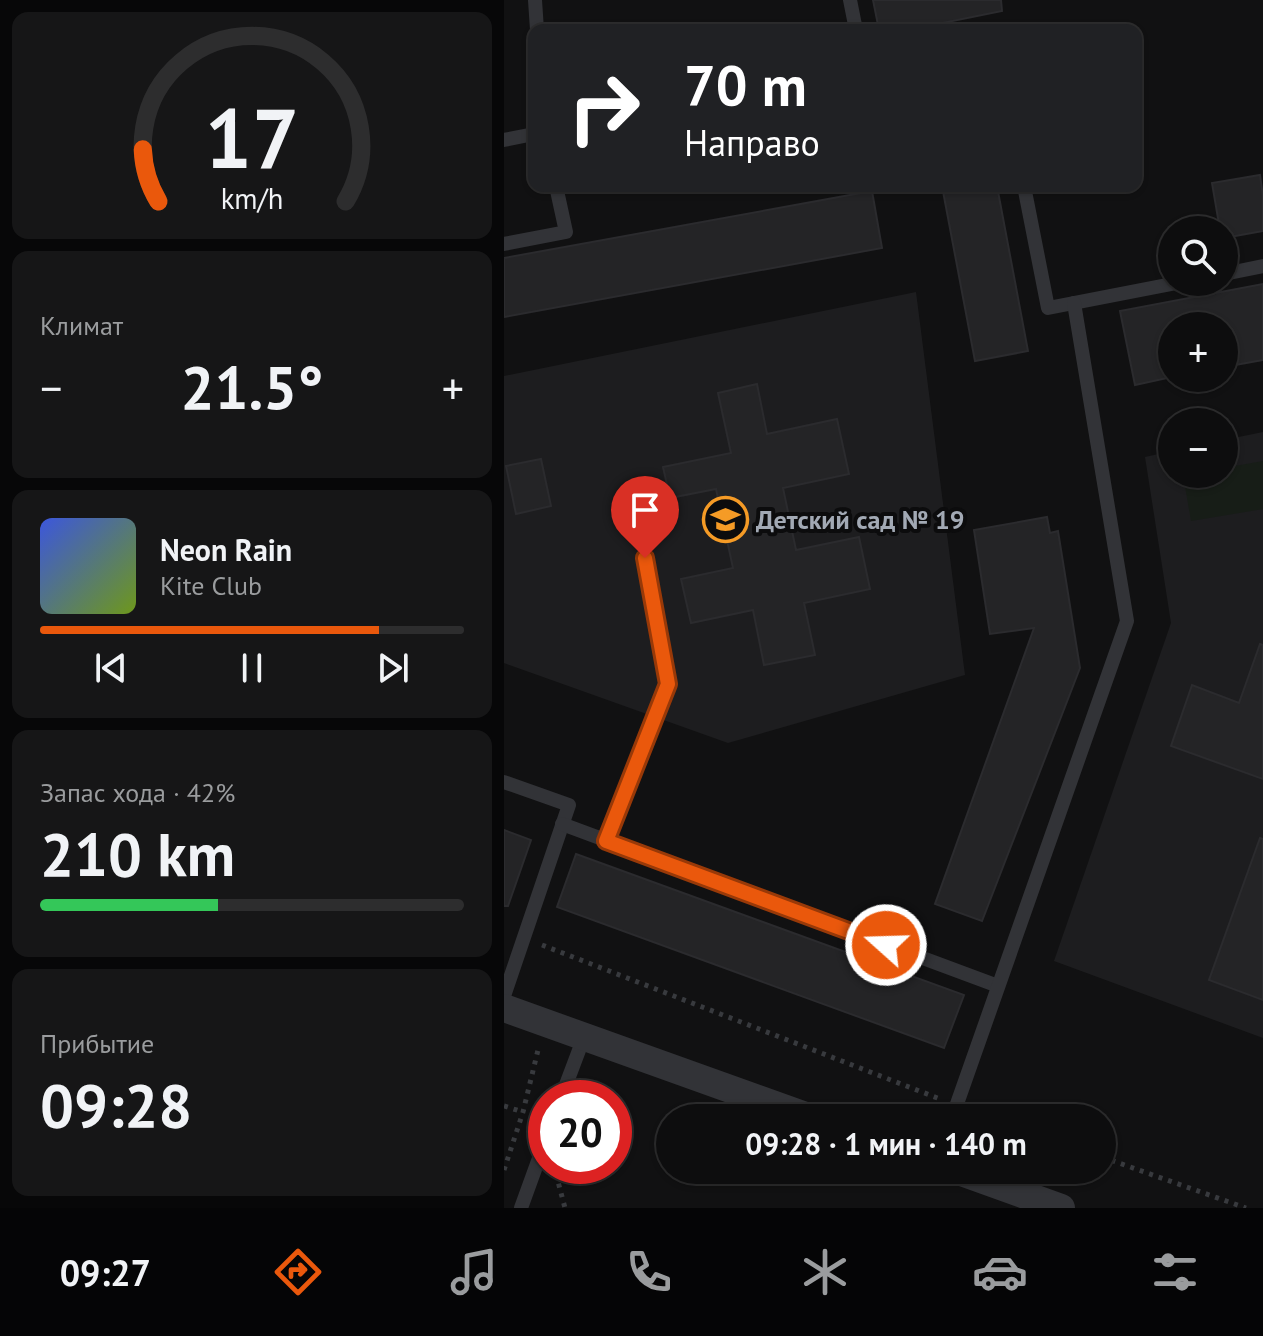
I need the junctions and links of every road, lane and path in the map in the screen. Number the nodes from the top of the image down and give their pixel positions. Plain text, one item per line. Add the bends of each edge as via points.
1 (535, 0) edge
2 (850, 0) edge
3 (537, 24) edge
4 (855, 24) edge
5 (528, 135) edge
6 (504, 140) edge
7 (557, 192) edge
8 (1025, 192) edge
9 (504, 244) edge
10 (1263, 266) edge
11 (1238, 271) edge
12 (1158, 287) edge
13 (1074, 303) junction
14 (645, 558) dead end
15 (504, 782) edge
16 (562, 824) junction
17 (606, 841) junction
18 (522, 937) junction
19 (998, 986) junction
20 (504, 996) edge
21 (504, 1008) edge
22 (584, 1037) junction
23 (538, 1049) dead end
24 (568, 1080) edge
25 (772, 1104) edge
26 (934, 1104) edge
27 (957, 1104) edge
28 (504, 1106) edge
29 (523, 1112) junction
30 (1116, 1162) edge
31 (504, 1170) edge
32 (530, 1184) edge
33 (560, 1184) edge
34 (987, 1184) edge
35 (1025, 1201) edge
36 (521, 1208) edge
37 (565, 1208) edge
38 (1061, 1208) edge
39 (1246, 1208) edge

1 - 3 lane
2 - 4 lane
5 - 6 lane
7 - 9 lane via 566,232
8 - 13 lane via 1048,308
10 - 11 lane
12 - 13 lane
13 - 19 lane via 1127,621
14 - 17 lane via 668,684
15 - 16 lane via 569,805
16 - 17 lane
16 - 18 lane
17 - 19 lane
18 - 20 lane
18 - 26 path
19 - 27 lane
21 - 22 street
22 - 24 lane
22 - 25 street
23 - 29 path
28 - 29 path
29 - 31 path
30 - 39 path
32 - 36 lane
33 - 37 path
34 - 35 street
35 - 38 street

